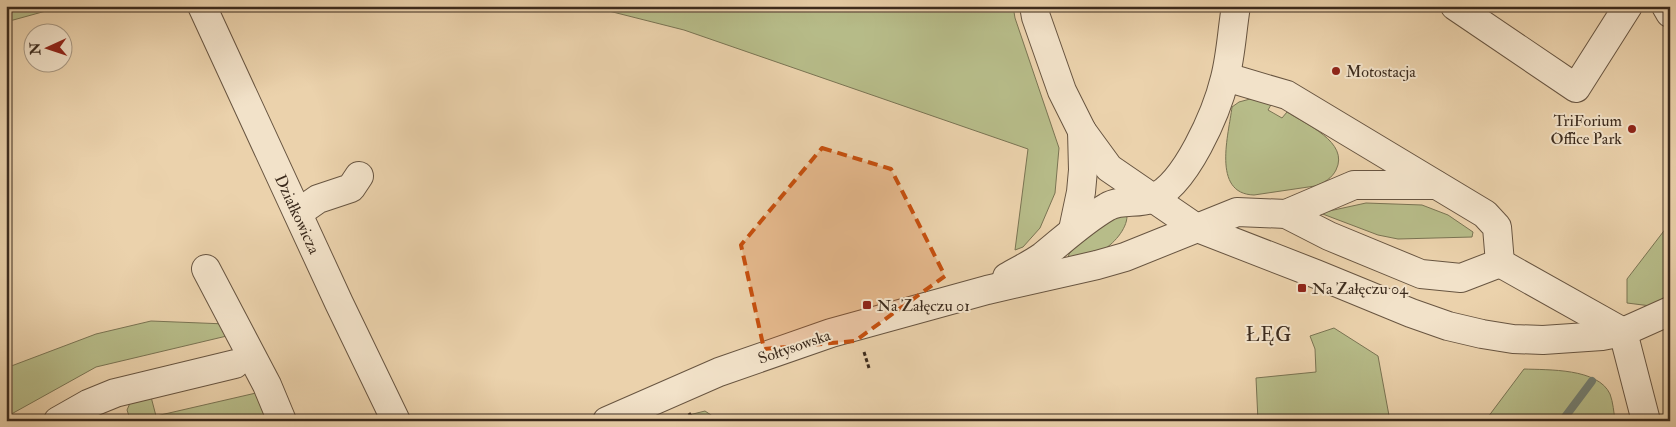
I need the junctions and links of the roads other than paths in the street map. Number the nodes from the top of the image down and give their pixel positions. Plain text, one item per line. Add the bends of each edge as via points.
1 (202, 6) edge
2 (1034, 6) edge
3 (1236, 6) edge
4 (1455, 6) edge
5 (1628, 6) edge
6 (1666, 6) edge
7 (1670, 13) edge
8 (1226, 78) junction
9 (1082, 131) junction
10 (359, 176) dead end
11 (1436, 185) junction
12 (1152, 199) junction
13 (298, 213) junction
14 (1286, 214) junction
15 (1195, 227) junction
16 (1072, 230) junction
17 (1500, 263) junction
18 (206, 269) dead end
19 (986, 290) junction
20 (1670, 311) edge
21 (1623, 332) junction
22 (235, 364) dead end
23 (58, 421) edge
24 (282, 421) edge
25 (396, 421) edge
26 (608, 421) edge
27 (1646, 421) edge

1 - 13 street, Działkowicza
2 - 9 street via 1062,91
3 - 8 street
4 - 5 street via 1576,88
6 - 7 street
8 - 11 street via 1287,95
8 - 12 street via 1210,122 1192,157 1170,186
9 - 12 street via 1109,168
9 - 16 street via 1083,170
10 - 13 street via 351,188 318,199
11 - 14 street via 1354,185
11 - 17 street via 1485,214 1497,227
12 - 15 street
12 - 16 street, Sołtysowska via 1115,204
13 - 25 street, Działkowicza
14 - 15 street, Sołtysowska via 1237,212
14 - 17 street via 1354,247 1422,274 1461,278
15 - 19 street, Sołtysowska via 1125,257
15 - 21 street via 1448,326 1513,339 1575,339
16 - 19 street, Sołtysowska via 1042,257
17 - 21 street
18 - 24 street via 267,384
19 - 26 street, Sołtysowska via 831,333 719,372
20 - 21 street
21 - 27 street
22 - 23 street via 114,392

